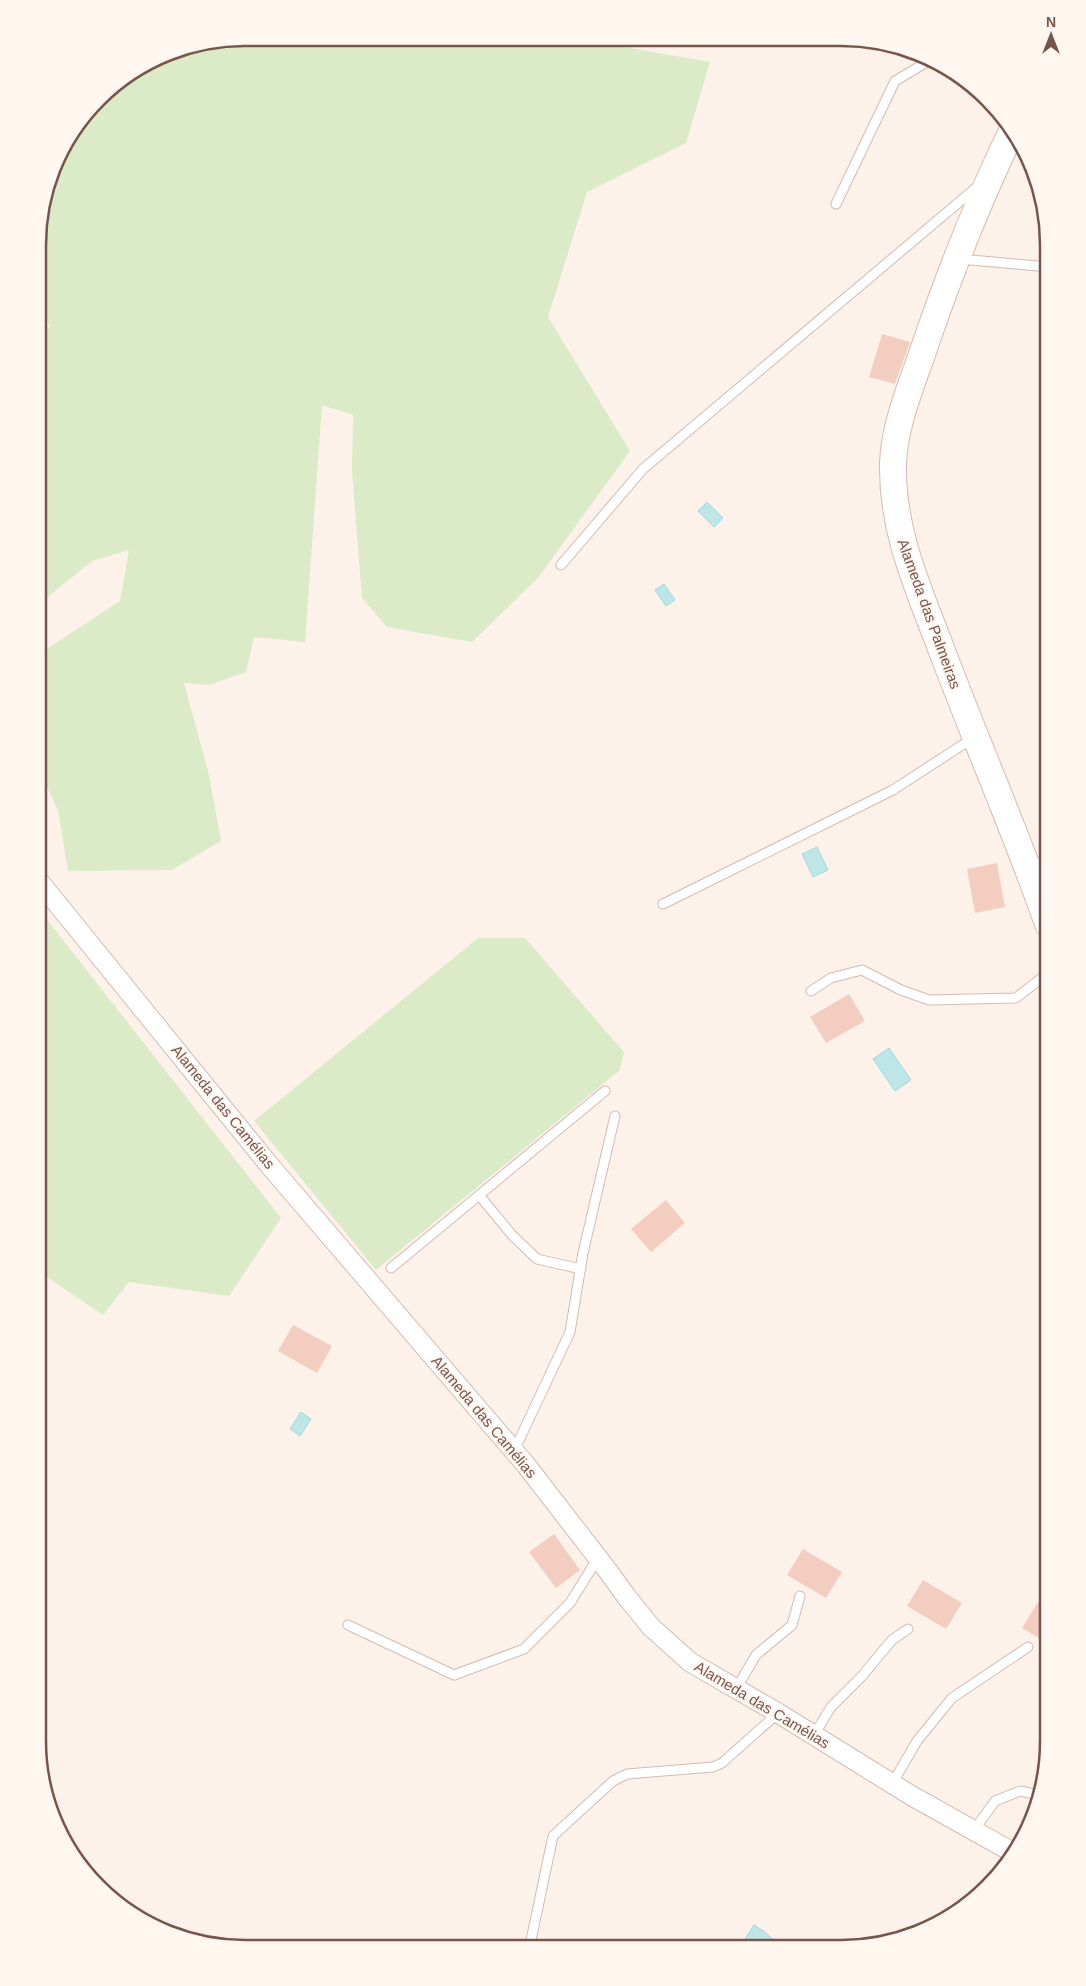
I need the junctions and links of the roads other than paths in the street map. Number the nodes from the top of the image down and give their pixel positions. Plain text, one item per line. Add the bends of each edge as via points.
1 (923, 64) edge
2 (1008, 139) edge
3 (992, 174) junction
4 (836, 204) dead end
5 (957, 259) junction
6 (1040, 266) edge
7 (561, 565) dead end
8 (975, 737) junction
9 (1037, 863) edge
10 (1040, 880) edge
11 (46, 890) edge
12 (663, 904) dead end
13 (1040, 979) edge
14 (811, 991) dead end
15 (605, 1091) dead end
16 (615, 1116) dead end
17 (479, 1195) junction
18 (391, 1268) dead end
19 (581, 1268) junction
20 (513, 1451) junction
21 (598, 1558) junction
22 (800, 1596) dead end
23 (348, 1625) dead end
24 (908, 1629) dead end
25 (1028, 1647) dead end
26 (736, 1690) junction
27 (778, 1714) junction
28 (814, 1736) junction
29 (892, 1784) junction
30 (1032, 1794) edge
31 (974, 1830) junction
32 (1007, 1849) edge
33 (531, 1940) edge

1 - 4 lane via 895,81
2 - 3 street, Alameda das Palmeiras
3 - 5 street, Alameda das Palmeiras
3 - 7 lane via 643,469
5 - 6 lane
5 - 8 street, Alameda das Palmeiras via 910,388 893,462 897,517 904,551
8 - 9 street, Alameda das Palmeiras
8 - 12 lane via 893,790
9 - 10 street, Alameda das Palmeiras
11 - 20 street, Alameda das Camélias via 270,1166
13 - 14 lane via 1016,998 929,1000 862,970 831,978
15 - 17 lane
16 - 19 lane
17 - 18 lane
17 - 19 lane via 537,1259
19 - 20 lane via 570,1332
20 - 21 street, Alameda das Camélias
21 - 23 lane via 570,1603 524,1649 454,1675
21 - 26 street, Alameda das Camélias via 668,1644 690,1662
22 - 26 lane via 792,1625 756,1655
24 - 28 lane via 892,1640 830,1707
25 - 29 lane via 952,1698 917,1741
26 - 27 street, Alameda das Camélias
27 - 28 street, Alameda das Camélias
27 - 33 lane via 722,1763 713,1767 626,1774 553,1836
28 - 29 street, Alameda das Camélias
29 - 31 street, Alameda das Camélias
30 - 31 lane via 1020,1791 995,1801
31 - 32 street, Alameda das Camélias

